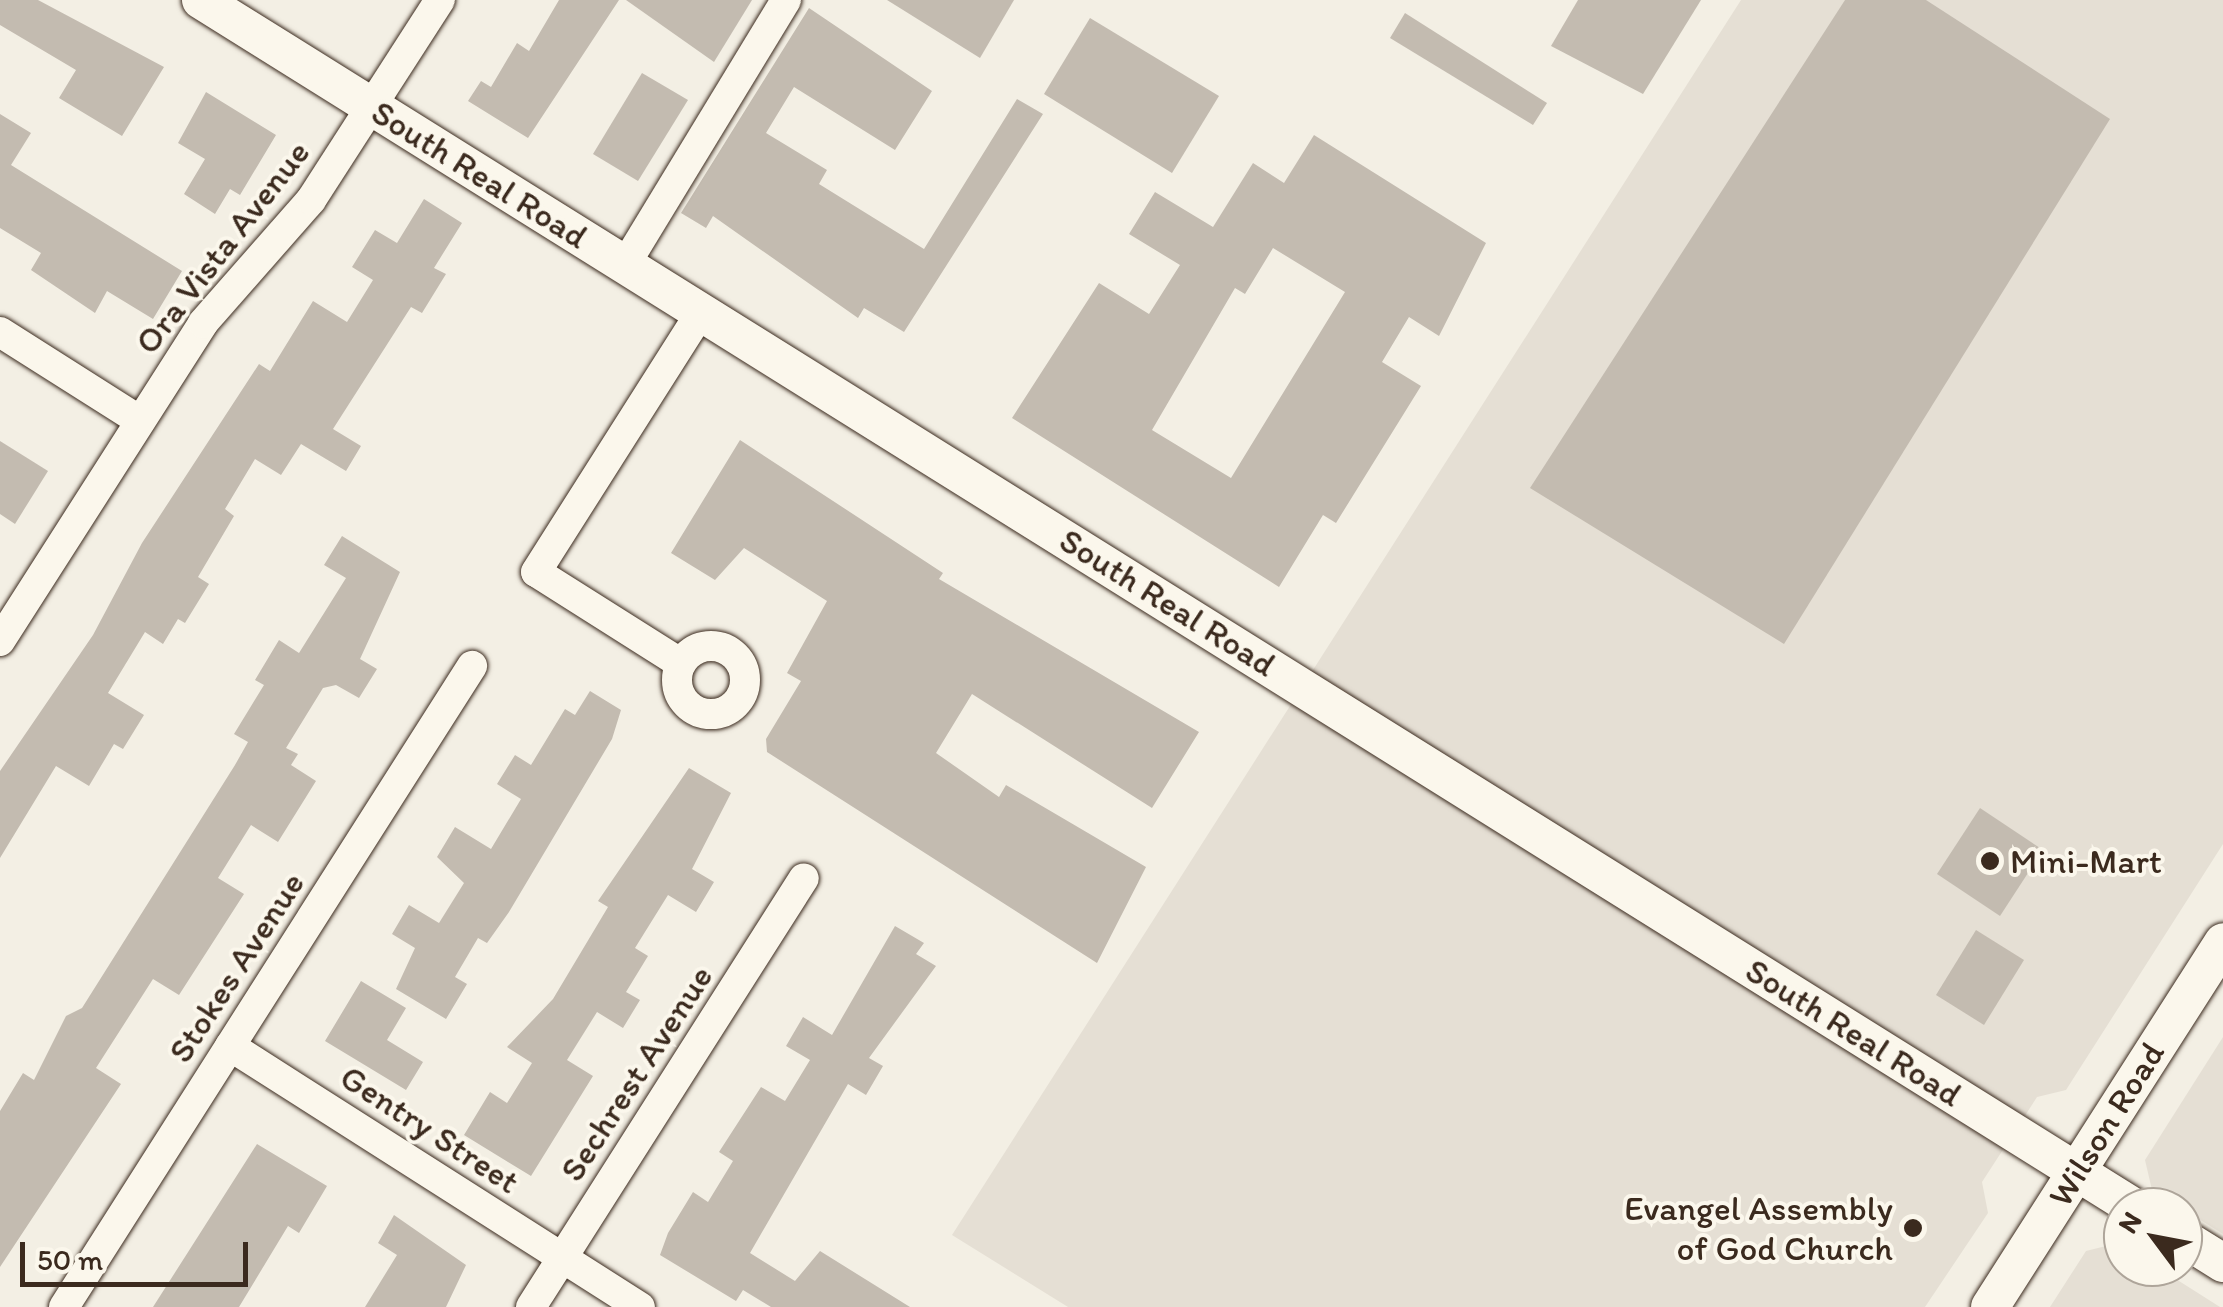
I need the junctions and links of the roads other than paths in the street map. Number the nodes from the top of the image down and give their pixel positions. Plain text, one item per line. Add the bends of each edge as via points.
1 (201, 0) edge
2 (440, 0) edge
3 (786, 0) edge
4 (372, 107) junction
5 (625, 265) junction
6 (701, 312) junction
7 (0, 332) edge
8 (140, 421) junction
9 (0, 641) edge
10 (680, 664) dead end
11 (472, 666) dead end
12 (804, 878) dead end
13 (2223, 942) edge
14 (230, 1046) junction
15 (2076, 1172) junction
16 (2103, 1189) edge
17 (562, 1258) junction
18 (64, 1307) edge
19 (531, 1307) edge
20 (640, 1307) edge
21 (1990, 1307) edge

1 - 4 street, South Real Road
2 - 4 street, Ora Vista Avenue
3 - 5 street
4 - 5 street, South Real Road
4 - 8 street, Ora Vista Avenue via 311,200 212,310
5 - 6 street, South Real Road
6 - 10 street via 536,572
6 - 15 street, South Real Road
7 - 8 street
8 - 9 street, Ora Vista Avenue
11 - 14 street, Stokes Avenue
12 - 17 street, Sechrest Avenue
13 - 15 street, Wilson Road
14 - 17 street, Gentry Street
14 - 18 street, Stokes Avenue
15 - 16 street, South Real Road
15 - 21 street, Wilson Road
17 - 19 street, Sechrest Avenue
17 - 20 street, Gentry Street

